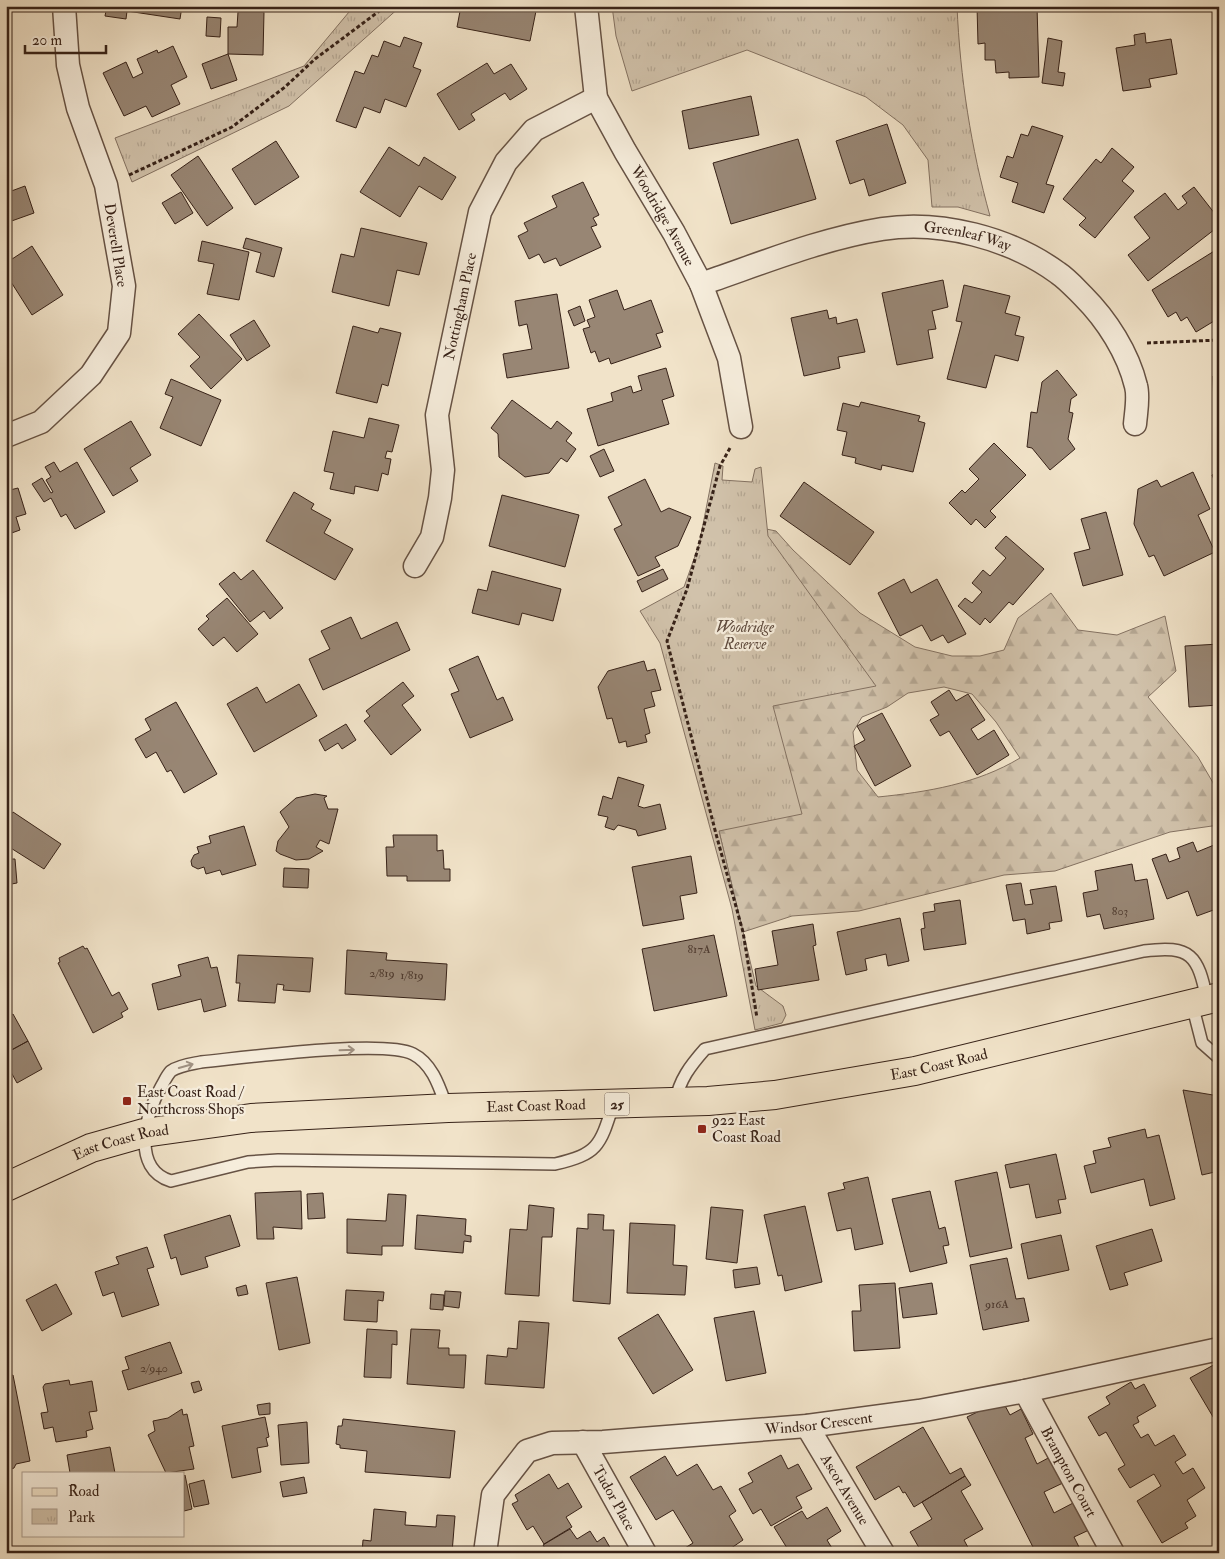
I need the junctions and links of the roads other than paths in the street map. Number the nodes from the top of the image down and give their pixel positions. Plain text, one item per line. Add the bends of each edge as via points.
1 (64, 6) edge
2 (586, 6) edge
3 (596, 98) junction
4 (701, 284) junction
5 (1135, 424) dead end
6 (741, 427) road end
7 (6, 436) edge
8 (415, 566) dead end
9 (1206, 1000) edge
10 (1219, 1058) edge
11 (674, 1102) junction
12 (612, 1105) junction
13 (448, 1108) junction
14 (144, 1132) junction
15 (11, 1181) edge
16 (1219, 1348) edge
17 (1025, 1391) junction
18 (807, 1426) junction
19 (583, 1442) junction
20 (484, 1553) edge
21 (645, 1553) edge
22 (883, 1553) edge
23 (1113, 1553) edge

1 - 7 street, Deverell Place via 70,73 78,108 106,185 124,286 119,333 91,375 41,422
2 - 3 street, Woodridge Avenue
3 - 4 street, Woodridge Avenue
3 - 8 street, Nottingham Place via 534,130 506,162 480,212 437,414 443,470 440,498 432,537
4 - 5 street, Greenleaf Way via 811,247 883,229 935,228 993,240 1059,273 1091,304 1120,344 1136,388
4 - 6 street, Woodridge Avenue via 729,358
9 - 10 lane via 1202,1043
9 - 11 main road, East Coast Road / 25 via 880,1078 758,1097
9 - 11 lane via 1201,969 1184,951 1168,948 1144,951 704,1048 686,1070
11 - 12 main road, East Coast Road / 25
12 - 13 main road, East Coast Road / 25
12 - 14 lane via 598,1144 581,1157 555,1164 278,1160 241,1164 171,1181 162,1178 150,1166
13 - 14 main road, East Coast Road / 25 via 251,1118
14 -> 13 lane via 158,1092 170,1072 181,1067 201,1062 345,1050 401,1049 415,1055 434,1077
14 - 15 main road, East Coast Road / 25 via 91,1148
16 - 17 street, Windsor Crescent
17 - 18 street, Windsor Crescent via 919,1411
17 - 23 street, Brampton Court
18 - 19 street, Windsor Crescent
18 - 22 street, Ascot Avenue
19 - 20 street, Windsor Crescent via 552,1443 526,1451 493,1495
19 - 21 street, Tudor Place

